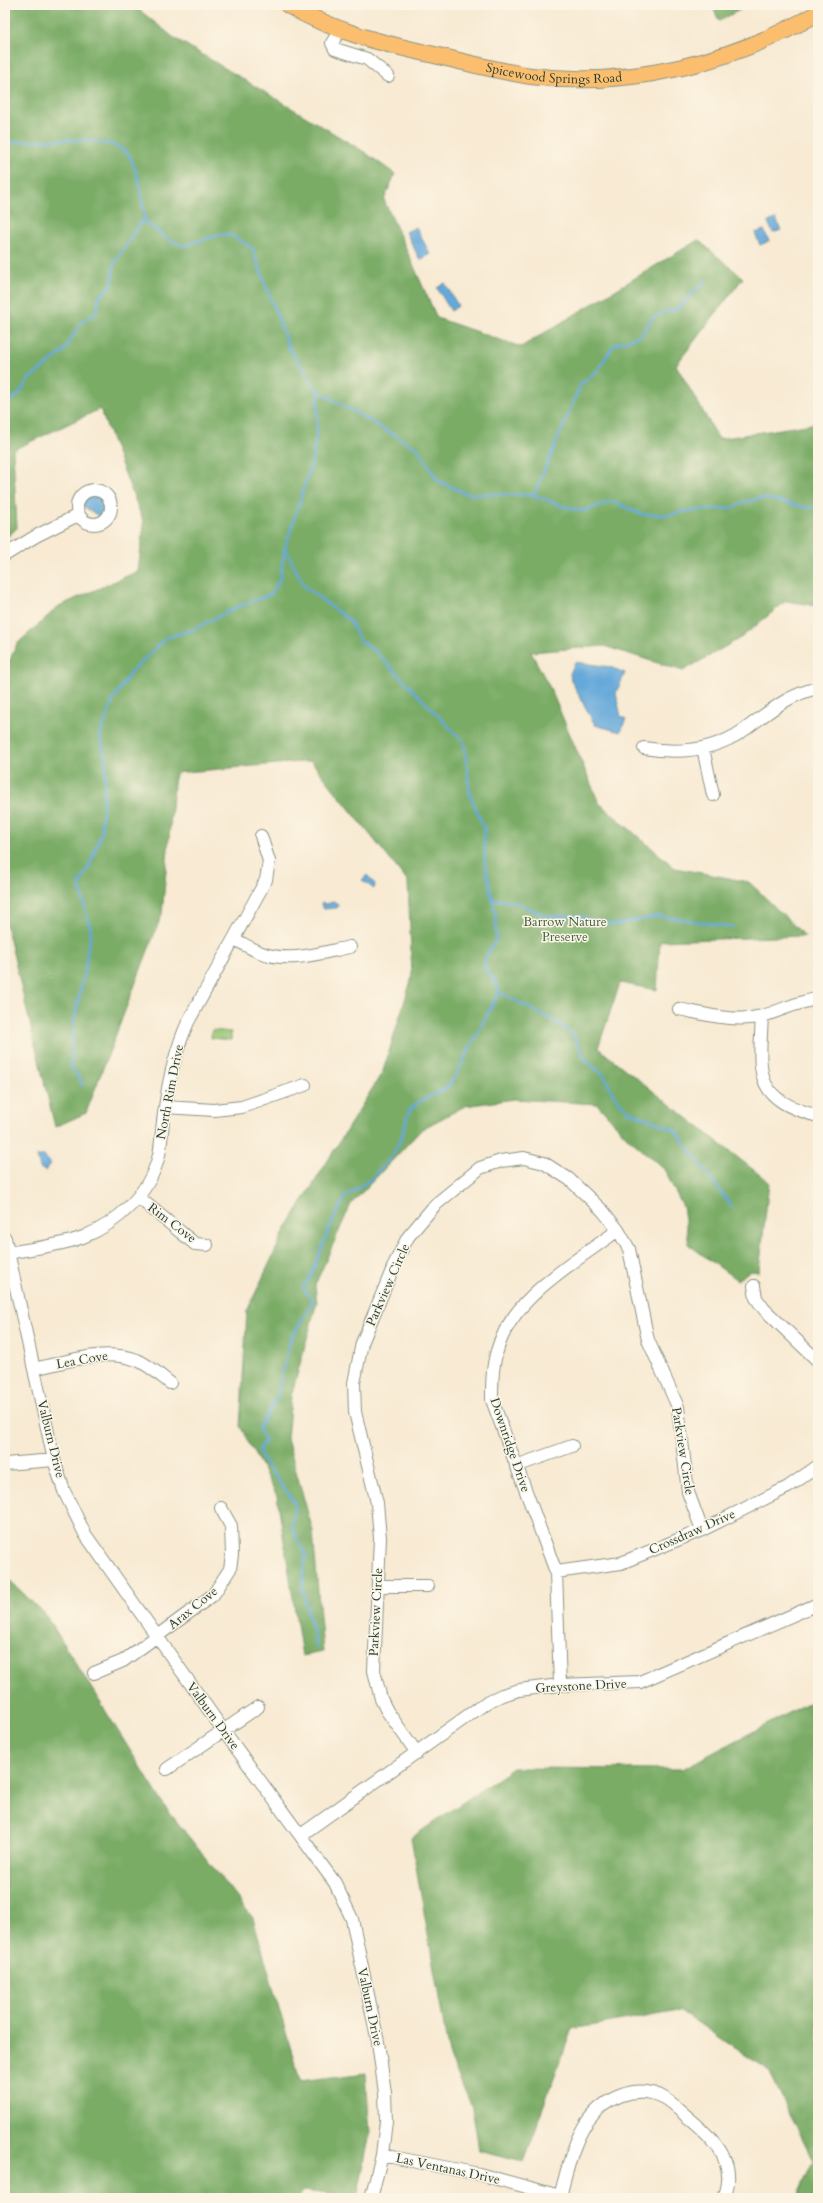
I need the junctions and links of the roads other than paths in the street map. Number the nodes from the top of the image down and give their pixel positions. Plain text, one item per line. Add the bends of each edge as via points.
1 (288, 5) edge
2 (818, 13) edge
3 (340, 30) junction
4 (388, 76) dead end
5 (78, 515) dead end
6 (5, 555) edge
7 (818, 688) edge
8 (644, 748) dead end
9 (703, 748) junction
10 (713, 795) dead end
11 (261, 836) dead end
12 (234, 939) junction
13 (350, 947) dead end
14 (818, 999) edge
15 (679, 1009) dead end
16 (762, 1016) junction
17 (305, 1085) dead end
18 (165, 1107) junction
19 (818, 1116) edge
20 (138, 1197) junction
21 (618, 1230) junction
22 (5, 1238) edge
23 (207, 1245) dead end
24 (9, 1253) junction
25 (754, 1286) dead end
26 (818, 1361) edge
27 (34, 1370) junction
28 (170, 1383) dead end
29 (572, 1446) dead end
30 (54, 1460) junction
31 (5, 1464) edge
32 (516, 1466) junction
33 (818, 1466) edge
34 (221, 1508) dead end
35 (702, 1530) junction
36 (556, 1572) junction
37 (378, 1586) junction
38 (428, 1586) dead end
39 (818, 1604) edge
40 (156, 1636) junction
41 (94, 1673) dead end
42 (560, 1685) junction
43 (258, 1707) dead end
44 (223, 1730) junction
45 (417, 1753) junction
46 (167, 1769) dead end
47 (301, 1835) junction
48 (382, 2155) junction
49 (562, 2197) edge
50 (371, 2198) edge
51 (724, 2198) edge

1 - 3 main road, Spicewood Springs Road
2 - 3 main road, Spicewood Springs Road via 742,50 668,70 599,79 532,76 495,70 365,39
3 - 4 street via 332,43 334,47 367,60
5 - 6 street
7 - 9 street via 786,699 727,740
8 - 9 street via 664,752 685,752
9 - 10 street
11 - 12 street, North Rim Drive via 268,860 266,880
12 - 13 street via 259,952 277,957 296,958
12 - 18 street, North Rim Drive via 178,1045
14 - 16 street via 804,1001
15 - 16 street via 742,1019
16 - 19 street via 760,1066 769,1089 786,1105
17 - 18 street via 242,1107 214,1110
18 - 20 street, North Rim Drive via 158,1156 151,1176
20 - 23 street, Rim Cove via 195,1244
20 - 24 street, North Rim Drive via 117,1219 81,1238
21 - 32 street, Downridge Drive via 535,1292 514,1315 503,1335 492,1375 492,1400
21 - 35 street, Parkview Circle via 629,1249 644,1328 678,1407 688,1492
21 - 37 street, Parkview Circle via 603,1211 569,1179 544,1163 524,1158 501,1160 480,1168 435,1205 408,1237 362,1343 354,1383 355,1412 377,1503 380,1538
22 - 24 street, Valburn Drive
24 - 27 street, Valburn Drive
25 - 26 street via 756,1298 764,1309
27 - 28 street, Lea Cove via 99,1355 120,1355 138,1361
27 - 30 street, Valburn Drive
29 - 32 street
30 - 31 street
30 - 40 street, Valburn Drive via 64,1491 85,1534
32 - 36 street, Downridge Drive
33 - 35 street, Crossdraw Drive via 788,1487
34 - 40 street, Arax Cove via 231,1526 230,1569 213,1595
35 - 36 street, Crossdraw Drive via 621,1563
36 - 42 street, Downridge Drive
37 - 38 street
37 - 45 street, Parkview Circle via 373,1653 376,1685 387,1711
39 - 42 street, Greystone Drive via 640,1682
40 - 41 street, Arax Cove via 123,1661
40 - 44 street, Valburn Drive
42 - 45 street, Greystone Drive via 519,1690 487,1702
43 - 44 street
44 - 46 street
44 - 47 street, Valburn Drive
45 - 47 street, Greystone Drive
47 - 48 street, Valburn Drive via 334,1883 352,1919 386,2093
48 - 49 street, Las Ventanas Drive via 479,2174
48 - 50 street, Valburn Drive
49 - 51 street, Las Ventanas Drive via 575,2143 587,2122 604,2104 618,2096 633,2092 663,2097 700,2127 722,2151 729,2178

